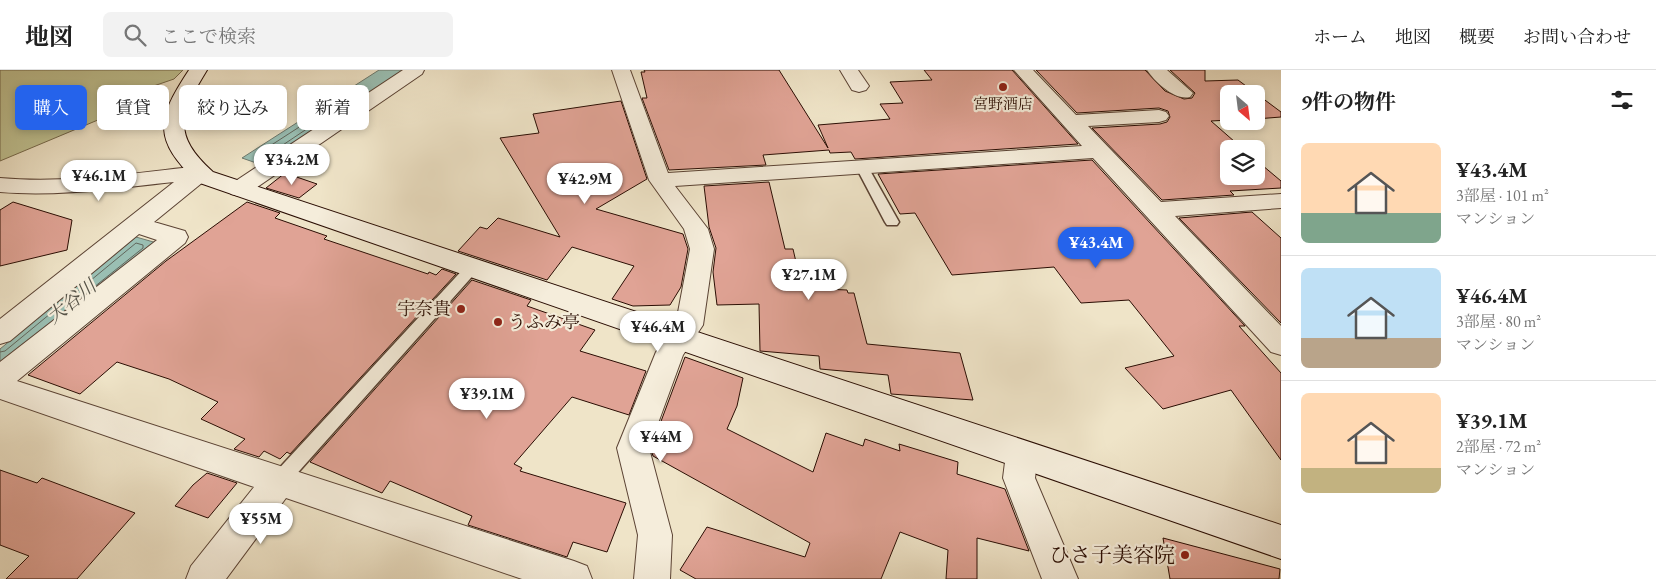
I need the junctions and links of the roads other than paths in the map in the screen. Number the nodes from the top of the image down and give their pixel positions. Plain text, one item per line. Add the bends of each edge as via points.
1 (198, 70) edge
2 (415, 70) edge
3 (621, 70) edge
4 (1023, 70) edge
5 (1156, 70) edge
6 (1184, 93) dead end
7 (1159, 116) dead end
8 (1071, 121) junction
9 (1100, 151) junction
10 (862, 167) junction
11 (200, 173) junction
12 (660, 180) junction
13 (0, 185) edge
14 (239, 189) junction
15 (1281, 202) edge
16 (1155, 210) junction
17 (892, 222) dead end
18 (135, 225) junction
19 (472, 268) junction
20 (0, 334) edge
21 (680, 338) junction
22 (1281, 344) edge
23 (0, 378) edge
24 (0, 387) edge
25 (1022, 454) junction
26 (279, 481) junction
27 (1281, 542) edge
28 (204, 579) edge
29 (574, 579) edge
30 (652, 579) edge
31 (1060, 579) edge

1 - 11 street via 178,103 173,119 179,149
2 - 14 street
3 - 12 street
4 - 8 street
5 - 6 street
7 - 8 street
8 - 9 street
9 - 10 street
9 - 16 street
10 - 12 street
10 - 17 lane
11 - 13 street via 114,182 24,187
11 - 14 street
11 - 18 street
12 - 21 street via 695,224 702,249 689,325
14 - 19 street
15 - 16 street
16 - 22 street
18 - 20 street
18 - 23 street via 176,236
19 - 21 street
19 - 26 lane
21 - 25 street
21 - 30 street via 670,352 633,448 655,535
24 - 26 street
25 - 27 street
25 - 31 street via 1019,478
26 - 28 street
26 - 29 street

